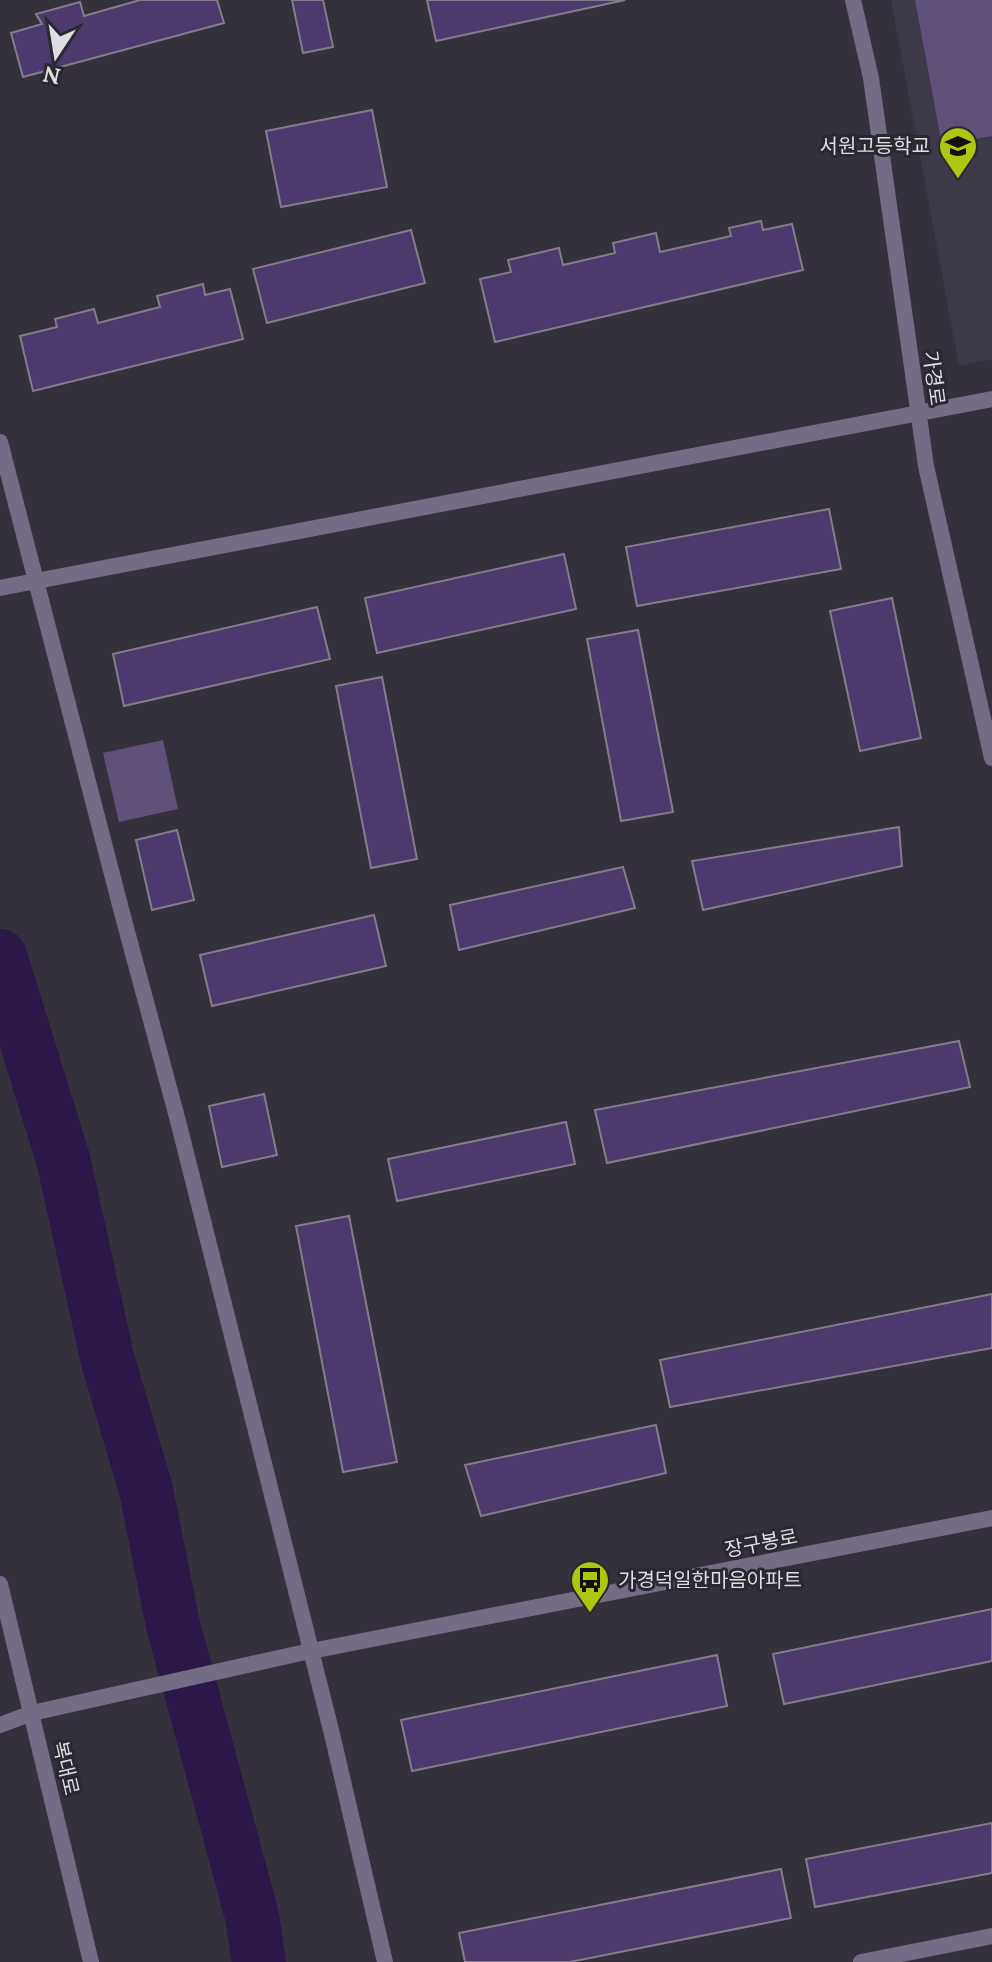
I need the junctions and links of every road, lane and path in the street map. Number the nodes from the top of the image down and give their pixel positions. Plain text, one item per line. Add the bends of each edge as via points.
1 (853, 0) edge
2 (992, 399) edge
3 (919, 413) junction
4 (0, 442) edge
5 (37, 581) junction
6 (0, 588) edge
7 (992, 758) edge
8 (992, 1518) edge
9 (0, 1584) edge
10 (306, 1652) junction
11 (32, 1713) junction
12 (0, 1725) edge
13 (992, 1936) edge
14 (91, 1962) edge
15 (385, 1962) edge
16 (861, 1962) edge

1 - 3 street, 가경로 via 871,78
2 - 3 street
3 - 5 street
3 - 7 street, 가경로 via 926,466
4 - 5 street
5 - 6 street
5 - 10 street via 178,1121
8 - 10 street, 장구봉로
9 - 11 street, 복대로
10 - 11 street, 장구봉로
10 - 15 street
11 - 12 street
11 - 14 street, 복대로
13 - 16 street

